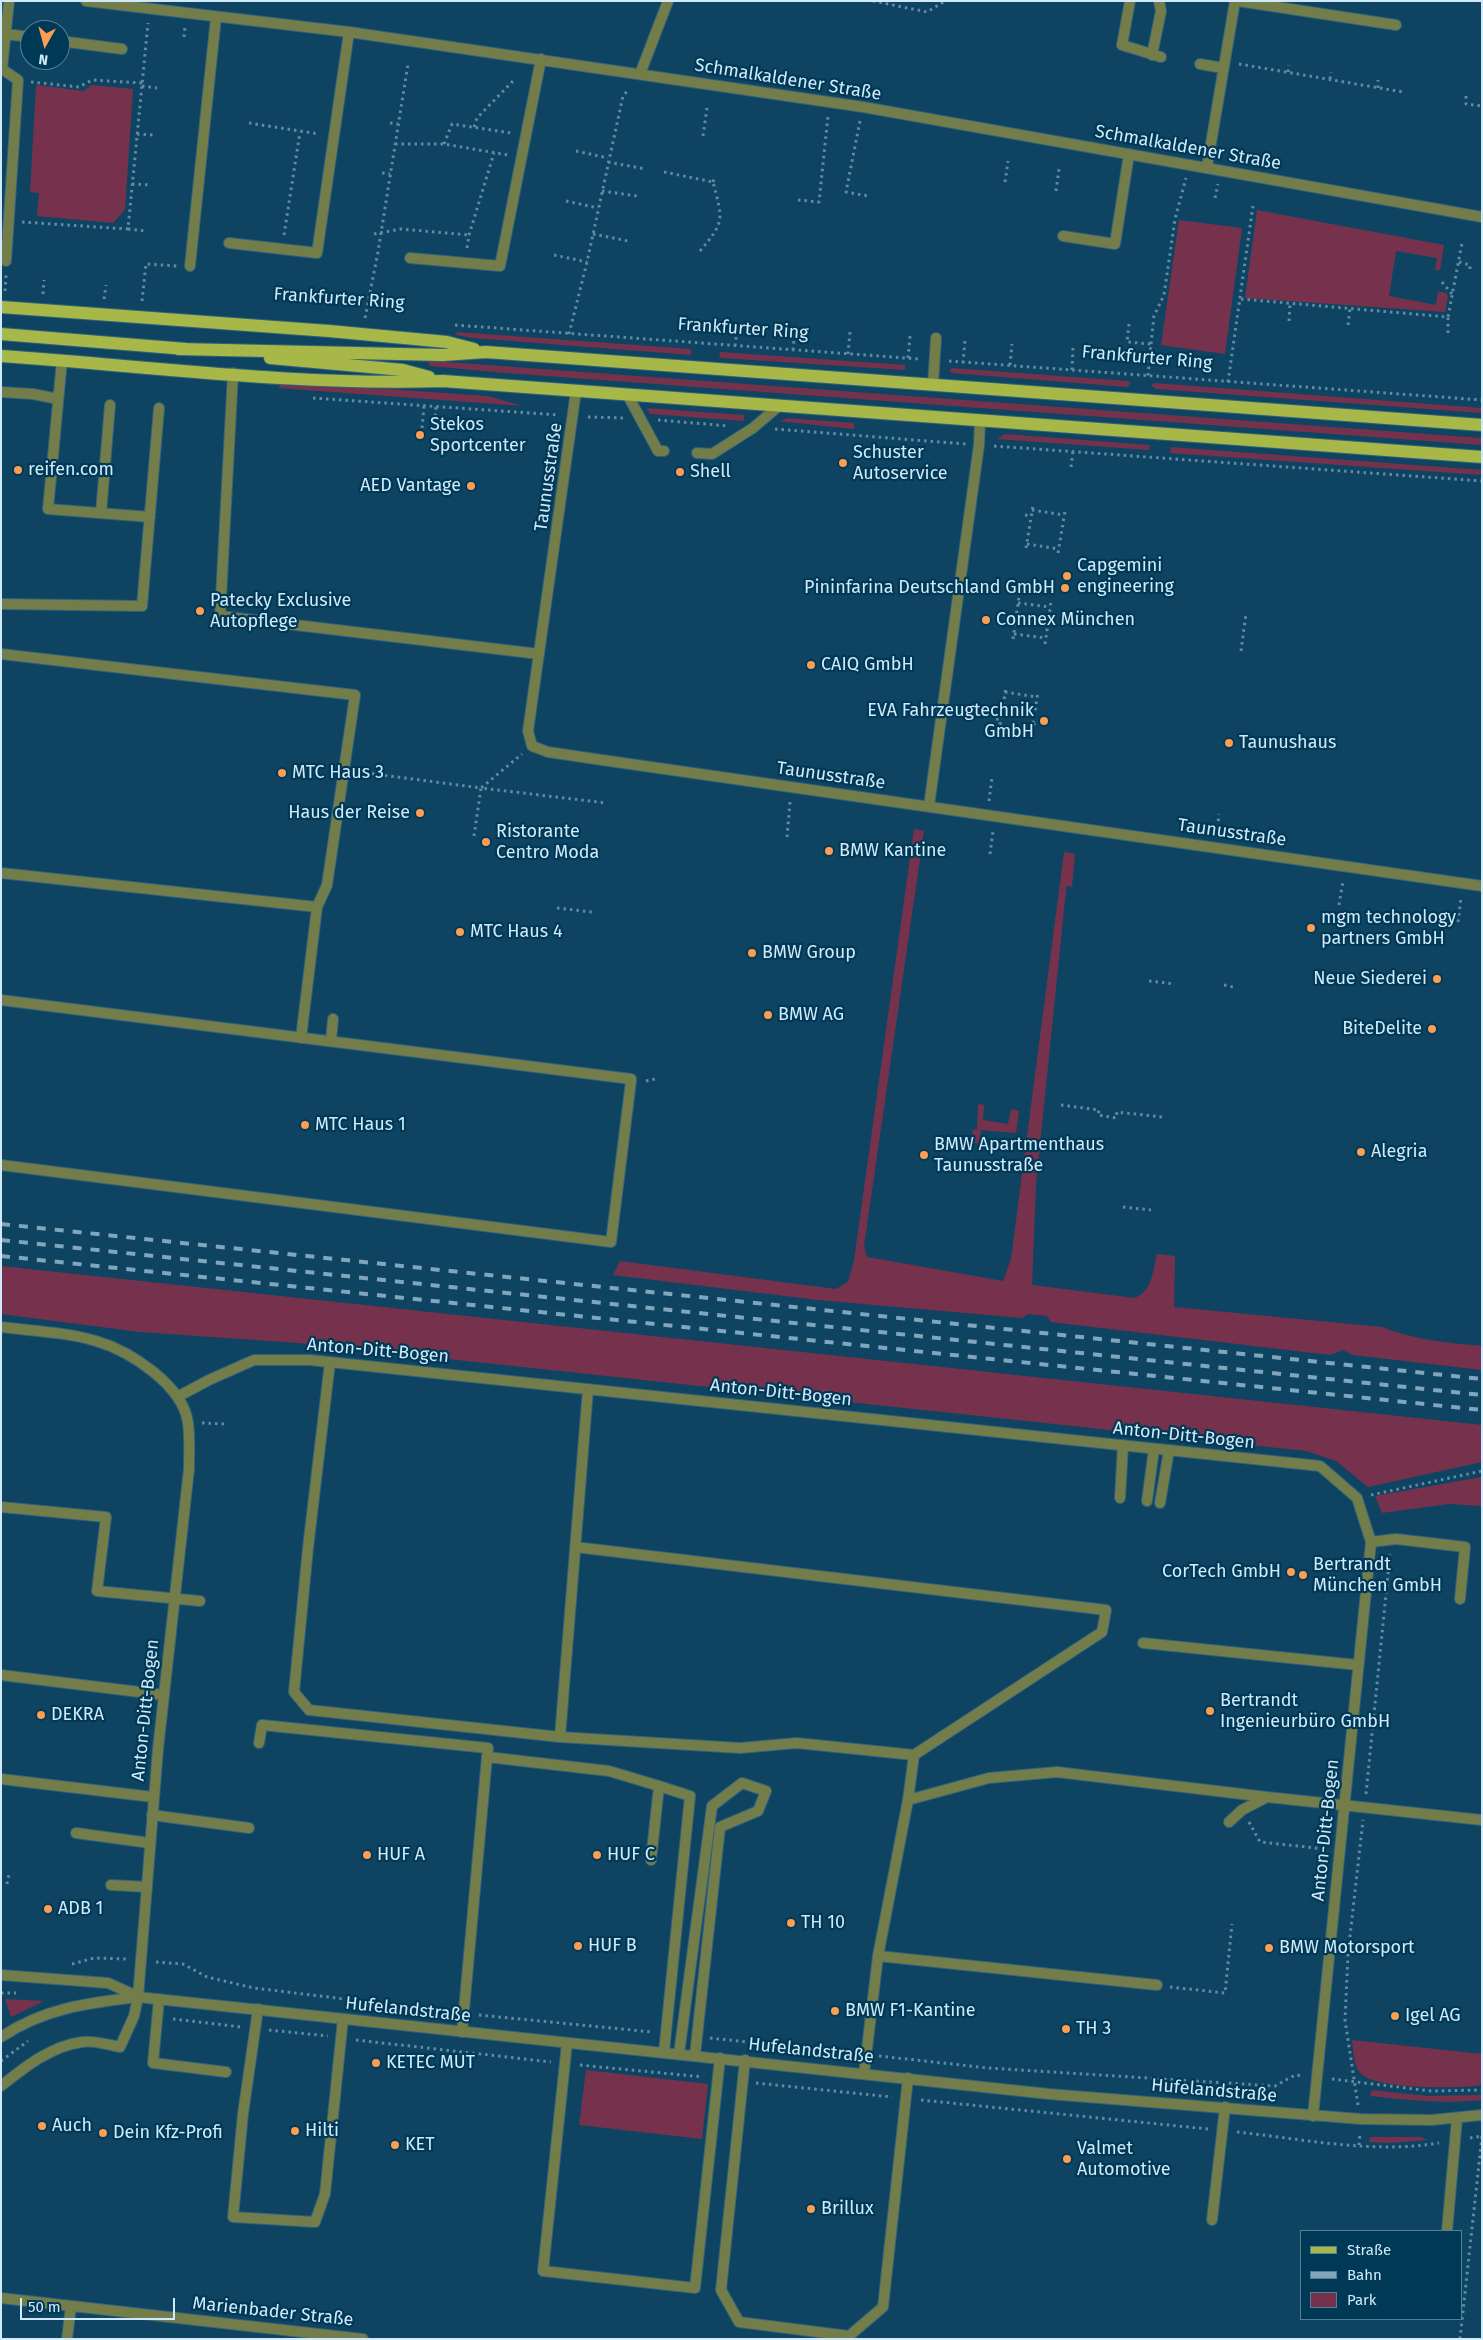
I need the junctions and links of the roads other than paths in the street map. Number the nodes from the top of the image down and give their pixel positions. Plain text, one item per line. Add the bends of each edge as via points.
1 (9, 1) edge
2 (86, 1) edge
3 (668, 1) edge
4 (1130, 1) edge
5 (1159, 1) edge
6 (1237, 1) edge
7 (162, 6) edge
8 (216, 17) junction
9 (1396, 25) dead end
10 (349, 32) junction
11 (5, 34) junction
12 (20, 36) edge
13 (70, 42) edge
14 (122, 49) dead end
15 (540, 59) junction
16 (1200, 64) dead end
17 (1223, 64) junction
18 (640, 74) junction
19 (1129, 154) junction
20 (1206, 167) junction
21 (1482, 217) edge
22 (1063, 236) dead end
23 (229, 243) dead end
24 (410, 258) dead end
25 (6, 262) dead end
26 (185, 266) road end
27 (1, 307) edge
28 (1, 334) edge
29 (936, 338) dead end
30 (178, 349) junction
31 (486, 352) junction
32 (1, 356) edge
33 (62, 360) junction
34 (233, 374) junction
35 (443, 381) junction
36 (933, 385) junction
37 (576, 391) junction
38 (1, 392) edge
39 (627, 394) junction
40 (58, 399) junction
41 (780, 405) junction
42 (110, 406) dead end
43 (159, 408) dead end
44 (980, 420) junction
45 (1482, 425) edge
46 (664, 451) dead end
47 (697, 453) dead end
48 (1482, 457) edge
49 (101, 513) junction
50 (150, 517) junction
51 (1, 604) edge
52 (1, 654) edge
53 (539, 654) junction
54 (929, 806) junction
55 (1, 873) edge
56 (1482, 886) edge
57 (317, 907) junction
58 (1, 1000) edge
59 (333, 1019) dead end
60 (301, 1038) junction
61 (331, 1041) junction
62 (1, 1166) edge
63 (1, 1328) edge
64 (330, 1362) junction
65 (588, 1389) junction
66 (178, 1396) junction
67 (1123, 1446) junction
68 (1154, 1449) junction
69 (1169, 1450) junction
70 (1120, 1498) dead end
71 (1147, 1502) dead end
72 (1160, 1503) dead end
73 (1, 1507) edge
74 (1371, 1542) junction
75 (575, 1547) junction
76 (174, 1599) junction
77 (1460, 1599) dead end
78 (200, 1601) dead end
79 (1143, 1643) dead end
80 (1358, 1665) junction
81 (1, 1675) edge
82 (164, 1695) junction
83 (560, 1737) junction
84 (259, 1743) dead end
85 (914, 1756) junction
86 (487, 1757) junction
87 (1, 1779) edge
88 (659, 1786) junction
89 (154, 1797) junction
90 (1267, 1797) junction
91 (908, 1800) junction
92 (1345, 1805) junction
93 (152, 1815) junction
94 (1482, 1820) edge
95 (1230, 1822) dead end
96 (249, 1828) dead end
97 (76, 1833) dead end
98 (150, 1843) junction
99 (651, 1860) dead end
100 (111, 1885) dead end
101 (147, 1887) junction
102 (878, 1956) junction
103 (1, 1975) edge
104 (1157, 1985) road end
105 (138, 1997) junction
106 (159, 1999) junction
107 (258, 2009) junction
108 (343, 2019) junction
109 (462, 2032) junction
110 (1, 2037) edge
111 (567, 2043) junction
112 (664, 2052) junction
113 (679, 2054) junction
114 (695, 2055) junction
115 (720, 2058) junction
116 (745, 2060) junction
117 (226, 2072) dead end
118 (864, 2074) junction
119 (908, 2078) junction
120 (1, 2086) edge
121 (1225, 2107) junction
122 (1482, 2115) edge
123 (1314, 2116) junction
124 (1457, 2118) junction
125 (1212, 2220) dead end
126 (1447, 2230) edge
127 (1, 2298) edge
128 (71, 2306) junction
129 (350, 2338) edge
130 (67, 2339) edge
131 (363, 2339) edge

1 - 11 street
2 - 7 street, Schmalkaldener Straße via 149,10
3 - 18 street
4 - 5 street via 1122,45 1157,56
6 - 9 street
6 - 17 street
7 - 8 street, Schmalkaldener Straße
8 - 10 street, Schmalkaldener Straße
8 - 26 street
10 - 15 street, Schmalkaldener Straße
10 - 23 street via 317,253
11 - 12 street
11 - 25 street via 2,69 18,80
13 - 14 street
15 - 18 street, Schmalkaldener Straße
15 - 24 street via 500,266
16 - 17 street
17 - 20 street
18 - 19 street, Schmalkaldener Straße via 863,107
19 - 20 street, Schmalkaldener Straße
19 - 22 street via 1115,244
20 - 21 street, Schmalkaldener Straße
27 - 31 main road, Frankfurter Ring via 417,339 447,342
28 - 30 main road, Frankfurter Ring
29 - 36 street
30 - 31 main road, Frankfurter Ring via 443,355
30 - 35 main road, Frankfurter Ring via 402,370
31 - 36 main road, Frankfurter Ring
32 - 33 main road, Frankfurter Ring
33 - 34 main road, Frankfurter Ring
33 - 40 street
34 - 35 main road, Frankfurter Ring via 395,382
34 - 53 street via 220,616
35 - 37 main road, Frankfurter Ring
36 - 45 main road, Frankfurter Ring
37 - 39 main road, Frankfurter Ring
37 - 53 street, Taunusstraße
38 - 40 street
39 - 41 main road, Frankfurter Ring
39 - 46 street via 658,451
40 - 49 street via 48,510
41 - 44 main road, Frankfurter Ring
41 - 47 street via 753,428 712,454
42 - 49 street
43 - 50 street
44 - 48 main road, Frankfurter Ring
44 - 54 street
49 - 50 street
50 - 51 street via 142,606
52 - 57 street via 354,695 327,884
53 - 54 street, Taunusstraße via 528,731 532,746 548,752
54 - 56 street, Taunusstraße
55 - 57 street
57 - 60 street
58 - 60 street
59 - 61 street
60 - 61 street
61 - 62 street via 631,1079 611,1242
63 - 66 street via 96,1341 133,1358
64 - 65 street, Anton-Ditt-Bogen
64 - 66 street, Anton-Ditt-Bogen via 254,1360
64 - 83 street via 294,1692 309,1710
65 - 67 street, Anton-Ditt-Bogen
65 - 75 street
66 - 76 street, Anton-Ditt-Bogen via 188,1422 189,1469
67 - 68 street, Anton-Ditt-Bogen
67 - 70 street
68 - 69 street, Anton-Ditt-Bogen
68 - 71 street
69 - 72 street
69 - 74 street, Anton-Ditt-Bogen via 1320,1466 1357,1498
73 - 76 street via 106,1517 98,1591
74 - 77 street via 1392,1540 1465,1547
74 - 80 street, Anton-Ditt-Bogen
75 - 83 street
75 - 85 street via 1106,1610 1102,1632
76 - 78 street
76 - 82 street, Anton-Ditt-Bogen
79 - 80 street
80 - 92 street, Anton-Ditt-Bogen
81 - 82 street
82 - 89 street, Anton-Ditt-Bogen
83 - 85 street via 740,1748 797,1743
84 - 86 street via 262,1725 488,1748
85 - 91 street
86 - 88 street via 609,1771
86 - 109 street
87 - 89 street
88 - 99 street
88 - 112 street via 690,1796
89 - 93 street, Anton-Ditt-Bogen
90 - 91 street via 1057,1772 989,1778
90 - 92 street
90 - 95 street via 1242,1810
91 - 102 street
92 - 94 street
92 - 123 street, Anton-Ditt-Bogen
93 - 96 street
93 - 98 street, Anton-Ditt-Bogen
97 - 98 street
98 - 101 street, Anton-Ditt-Bogen
100 - 101 street
101 - 105 street, Anton-Ditt-Bogen
102 - 104 street
102 - 118 street
103 - 105 street, Hufelandstraße via 108,1983
105 - 106 street, Hufelandstraße
105 - 110 street, Hufelandstraße via 60,2009 20,2024
105 - 120 street, Anton-Ditt-Bogen via 134,2016 120,2047 83,2042 52,2051
106 - 107 street, Hufelandstraße
106 - 117 street via 153,2063
107 - 108 street, Hufelandstraße
107 - 108 street via 233,2217 315,2222 326,2194
108 - 109 street, Hufelandstraße
109 - 111 street, Hufelandstraße
111 - 112 street, Hufelandstraße
111 - 115 street via 543,2271 695,2288
112 - 113 street, Hufelandstraße
113 - 114 street, Hufelandstraße
113 - 114 street via 712,1806 742,1783 766,1791 758,1810 720,1827
114 - 115 street, Hufelandstraße
115 - 116 street, Hufelandstraße
116 - 118 street, Hufelandstraße
116 - 119 street via 721,2290 739,2322 849,2336 883,2308
118 - 119 street, Hufelandstraße
119 - 121 street, Hufelandstraße via 1049,2094
121 - 123 street, Hufelandstraße
121 - 125 street
122 - 124 street, Hufelandstraße
123 - 124 street, Hufelandstraße via 1400,2121
124 - 126 street
127 - 128 street, Marienbader Straße
128 - 129 street, Marienbader Straße
128 - 130 street
129 - 131 street, Marienbader Straße

